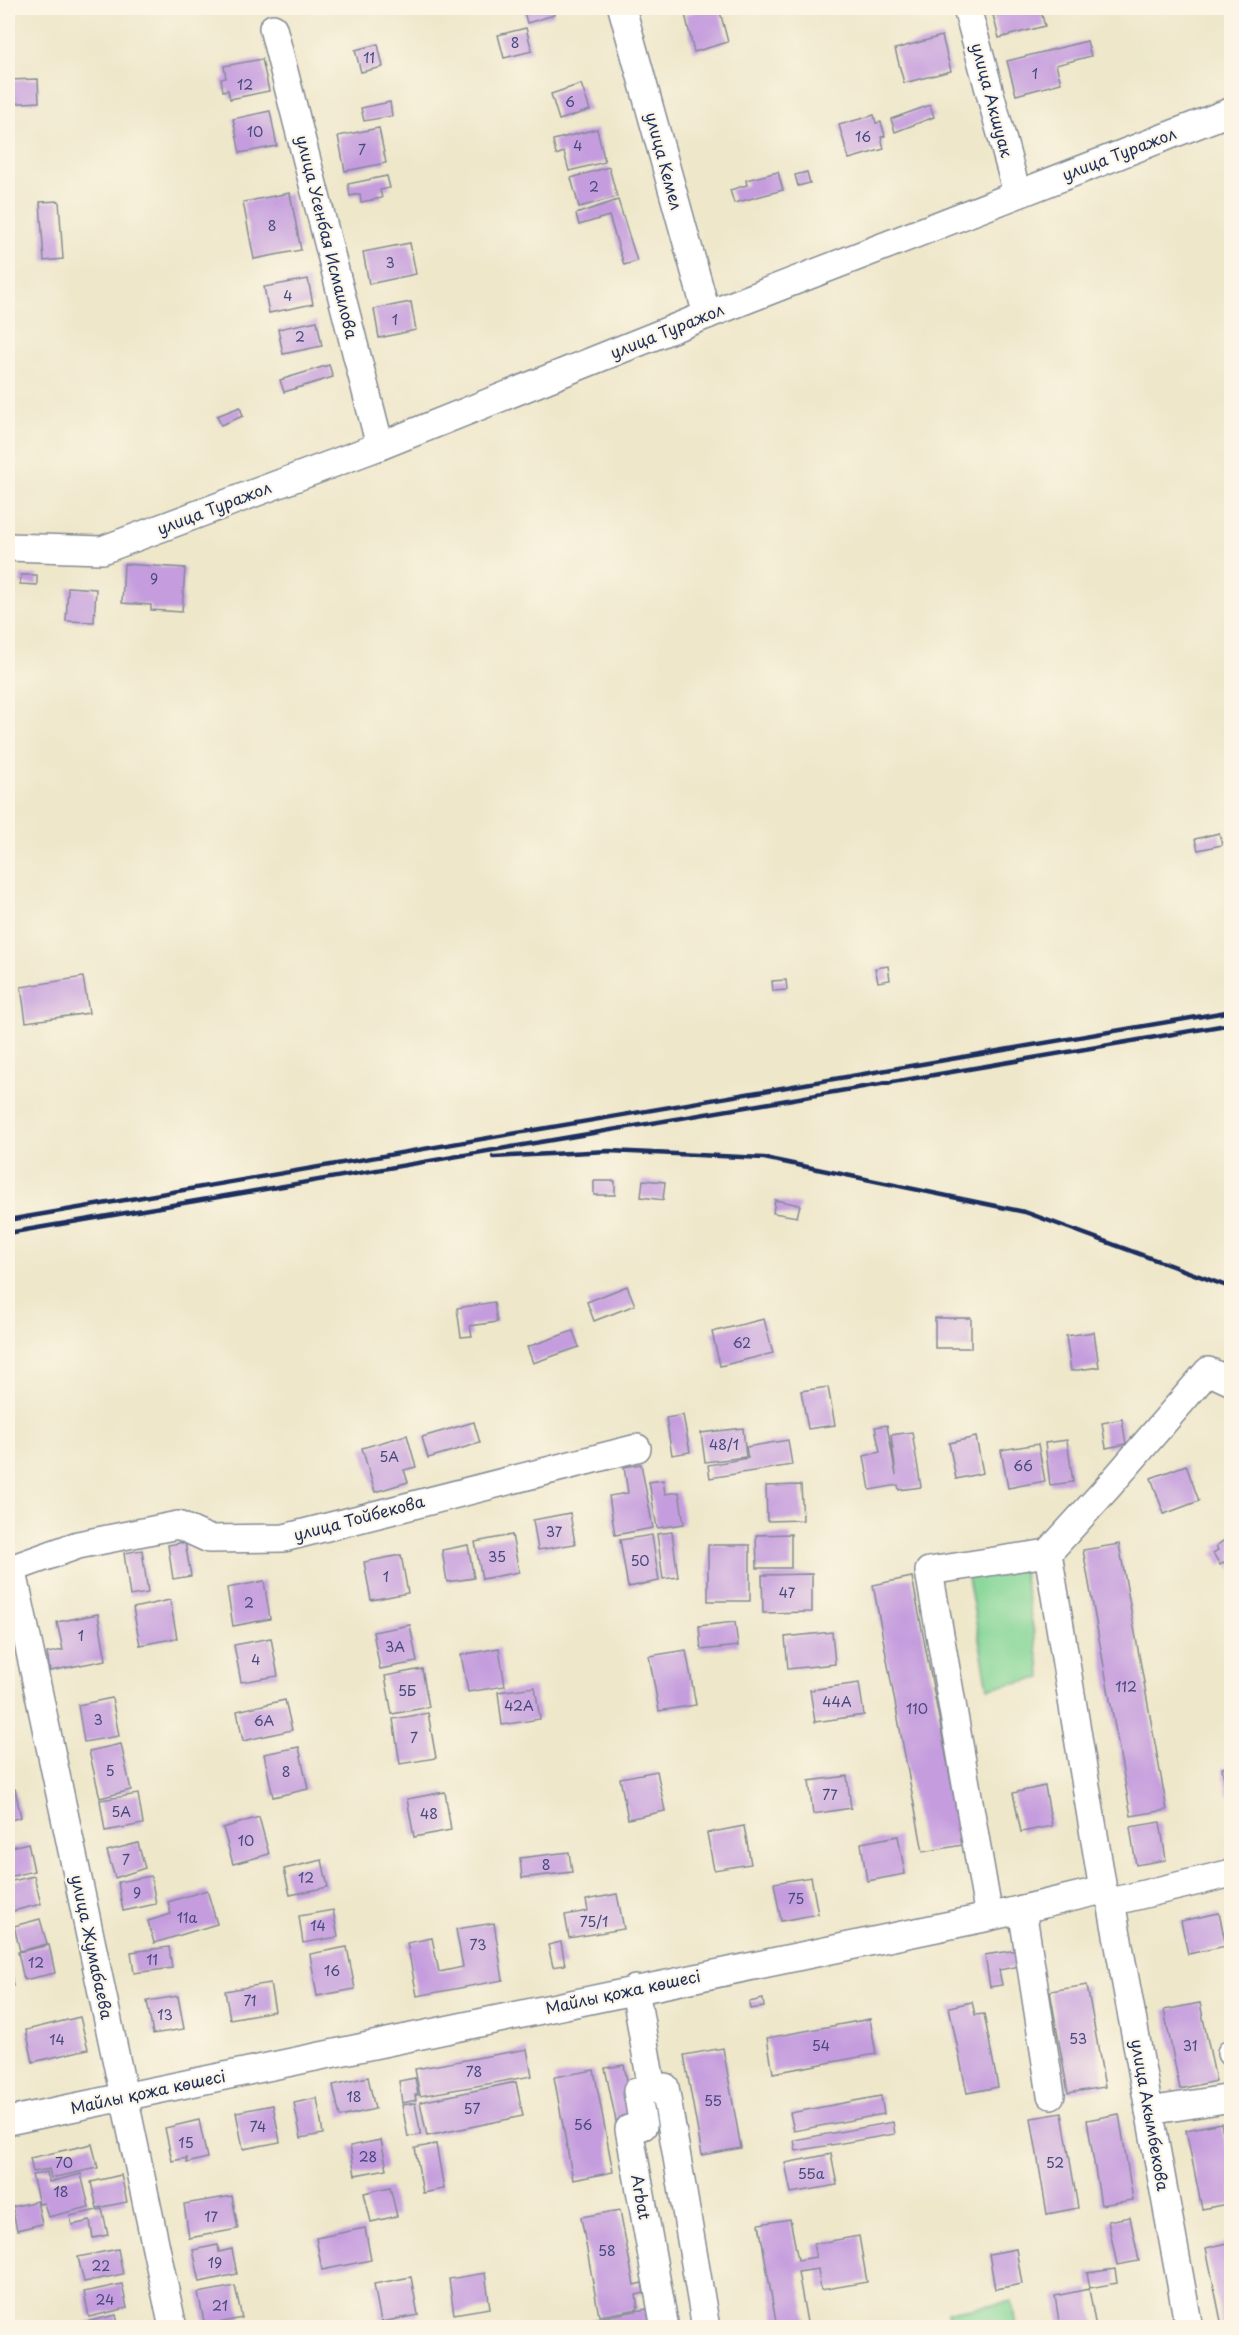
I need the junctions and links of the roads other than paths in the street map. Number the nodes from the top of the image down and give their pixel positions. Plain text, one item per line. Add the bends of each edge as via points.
1 (622, 8) edge
2 (967, 8) edge
3 (273, 28) dead end
4 (1232, 111) edge
5 (1017, 193) junction
6 (707, 315) junction
7 (380, 446) junction
8 (8, 547) edge
9 (1232, 1382) edge
10 (637, 1448) dead end
11 (1048, 1553) junction
12 (10, 1568) edge
13 (1232, 1873) edge
14 (1107, 1896) junction
15 (1022, 1909) junction
16 (989, 1917) junction
17 (635, 1989) junction
18 (652, 2089) junction
19 (124, 2096) junction
20 (1051, 2096) dead end
21 (1232, 2098) edge
22 (1149, 2111) junction
23 (8, 2121) edge
24 (173, 2328) edge
25 (665, 2328) edge
26 (706, 2328) edge
27 (1189, 2328) edge

1 - 6 street, улица Кемел
2 - 5 street, улица Акшуак
3 - 7 street, улица Усенбая Исмаилова
4 - 5 street, улица Туражол
5 - 6 street, улица Туражол
6 - 7 street, улица Туражол
7 - 8 street, улица Туражол via 102,550
9 - 11 street via 1208,1371
10 - 12 street, улица Тойбекова via 284,1538 209,1539 178,1525 78,1545
11 - 14 street, улица Акымбекова
11 - 16 street via 929,1570
12 - 19 street, улица Жумабаева
13 - 14 street, Майлы қожа көшесі
14 - 15 street, Майлы қожа көшесі
14 - 22 street, улица Акымбекова
15 - 16 street, Майлы қожа көшесі
15 - 20 street
16 - 17 street, Майлы қожа көшесі
17 - 18 street
17 - 19 street, Майлы қожа көшесі
18 - 25 street, Arbat via 637,2091 643,2126 629,2129
18 - 26 street via 665,2087
19 - 23 street, Майлы қожа көшесі
19 - 24 street, улица Жумабаева
21 - 22 street
22 - 27 street, улица Акымбекова

